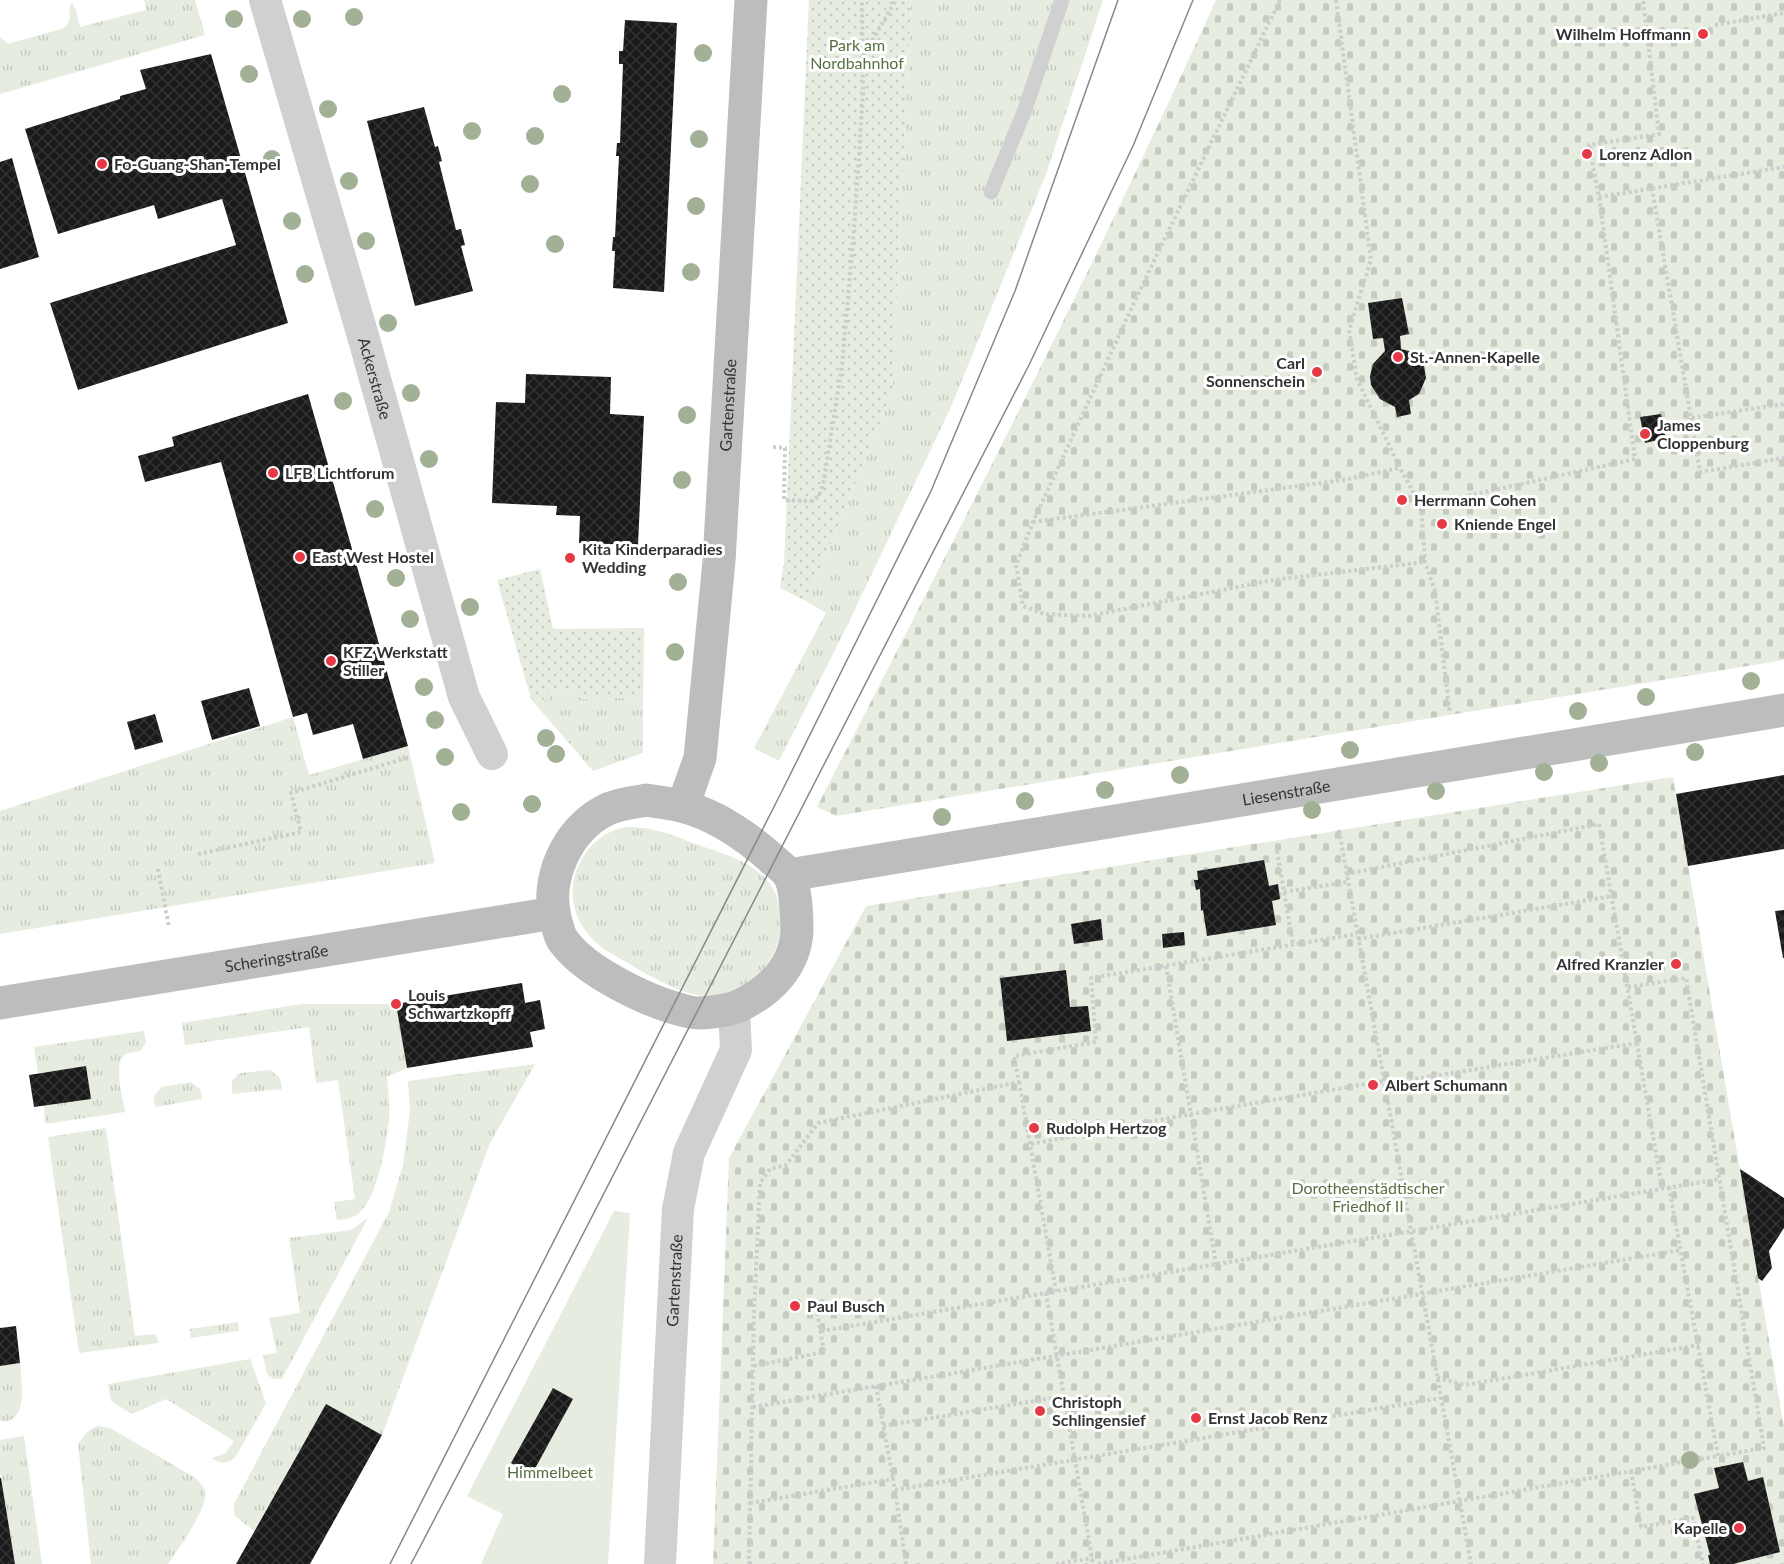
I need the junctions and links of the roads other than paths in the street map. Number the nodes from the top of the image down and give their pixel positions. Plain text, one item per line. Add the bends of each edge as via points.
1 (266, 0) edge
2 (751, 0) edge
3 (1062, 0) edge
4 (991, 192) dead end
5 (1784, 710) edge
6 (492, 754) dead end
7 (683, 806) junction
8 (789, 875) junction
9 (554, 913) junction
10 (0, 1003) edge
11 (734, 1009) junction
12 (660, 1564) edge

1 - 6 street, Ackerstraße via 464,697
2 - 7 street, Gartenstraße via 719,561 700,758
3 - 4 lane via 1024,112
5 - 8 street, Liesenstraße
7 - 8 street via 747,839
7 - 9 street via 646,800 607,809 589,822 561,860 553,883
8 - 11 street via 797,911 796,945 773,984
9 - 10 street, Scheringstraße
9 - 11 street via 561,937 576,956 603,975 639,994 692,1013
11 - 12 street, Gartenstraße via 736,1050 689,1153 678,1209

